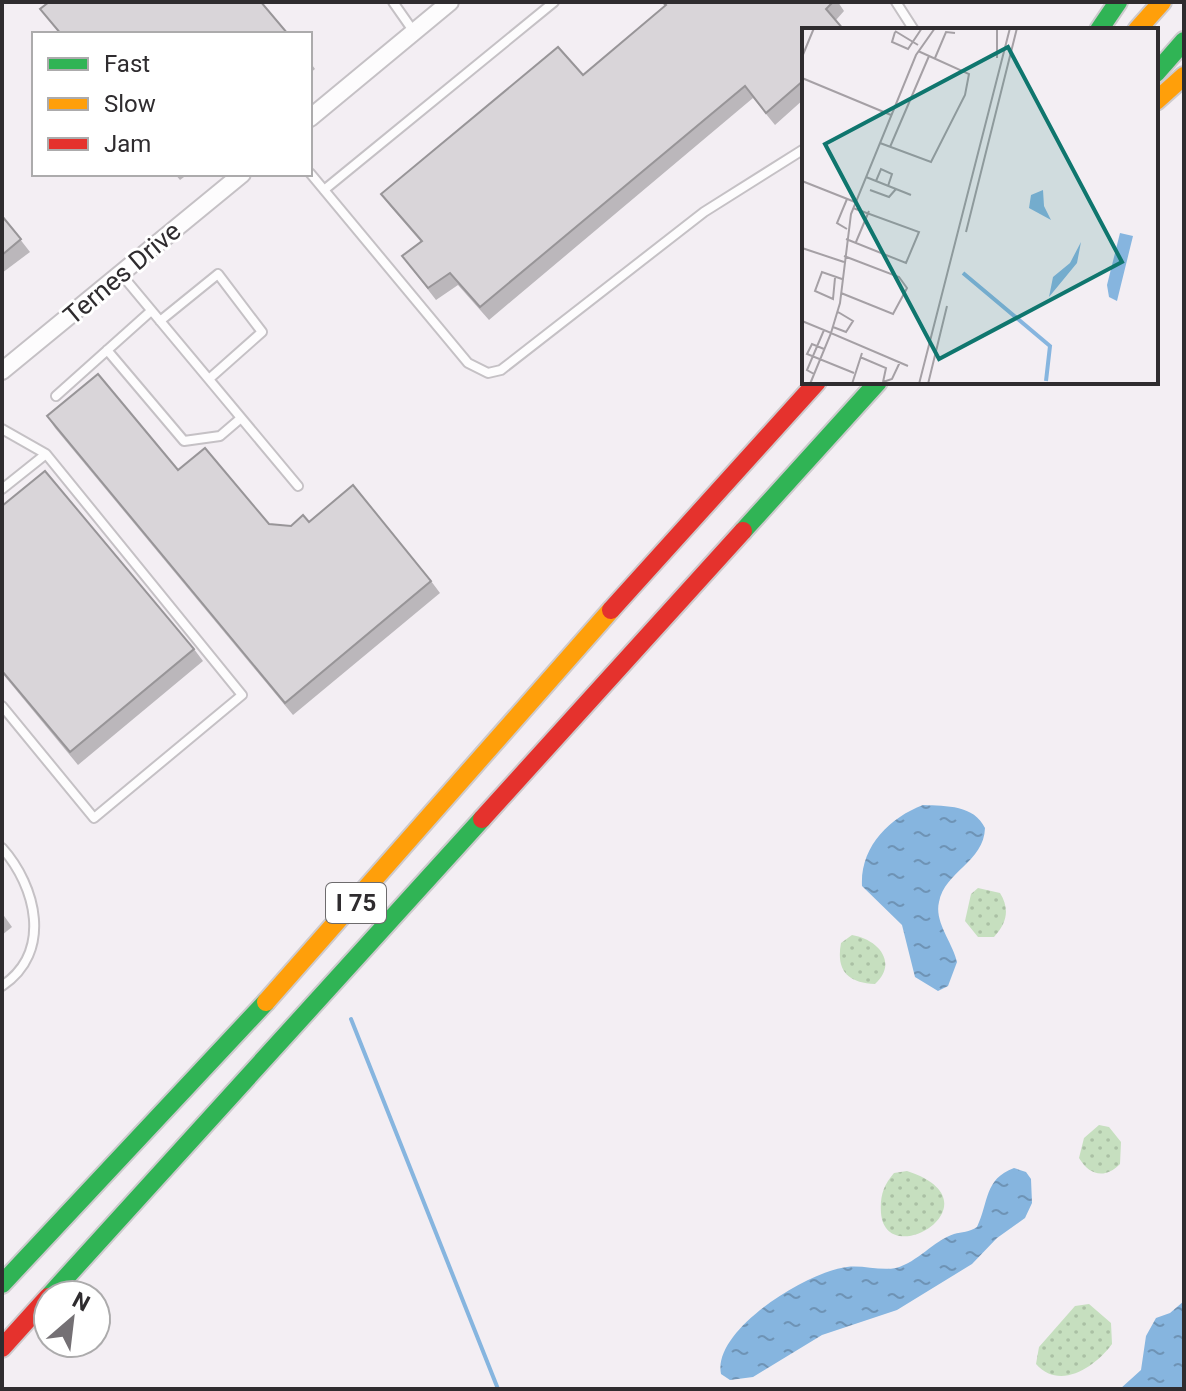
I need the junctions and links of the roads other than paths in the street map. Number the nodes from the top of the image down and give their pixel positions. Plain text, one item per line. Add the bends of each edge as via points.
1 (393, 2) edge
2 (450, 2) edge
3 (554, 2) edge
4 (896, 2) edge
5 (1118, 2) edge
6 (1162, 2) edge
7 (913, 28) edge
8 (1100, 28) edge
9 (1139, 28) edge
10 (414, 32) junction
11 (1184, 41) edge
12 (1158, 71) edge
13 (1184, 76) edge
14 (1158, 99) edge
15 (312, 116) edge
16 (802, 150) edge
17 (312, 175) edge
18 (240, 176) edge
19 (324, 190) junction
20 (121, 274) junction
21 (151, 311) junction
22 (160, 321) junction
23 (107, 350) junction
24 (2, 371) edge
25 (209, 379) junction
26 (815, 384) edge
27 (876, 384) edge
28 (56, 396) dead end
29 (241, 418) junction
30 (2, 429) edge
31 (46, 454) junction
32 (298, 486) dead end
33 (2, 489) edge
34 (2, 706) edge
35 (2, 848) edge
36 (2, 986) edge
37 (64, 1279) edge
38 (2, 1284) edge
39 (32, 1315) edge
40 (2, 1348) edge

1 - 10 lane
2 - 10 street
3 - 19 lane
4 - 7 lane
5 - 8 highway
6 - 9 highway
10 - 15 street
11 - 12 highway
13 - 14 highway
16 - 19 lane via 704,212 501,370 488,373 468,363
17 - 19 lane
18 - 20 street, Ternes Drive
20 - 21 lane
20 - 24 street, Ternes Drive
21 - 22 lane
21 - 23 lane
22 - 25 lane
22 - 25 lane via 218,274 262,332
23 - 28 lane
23 - 29 lane via 184,441 220,436
25 - 29 lane
26 - 38 highway, I 75 via 296,971
27 - 37 highway, I 75
29 - 32 lane
30 - 31 lane
31 - 33 lane
31 - 34 lane via 242,695 94,818
35 - 36 lane via 21,869 35,908 32,948
39 - 40 highway, I 75

